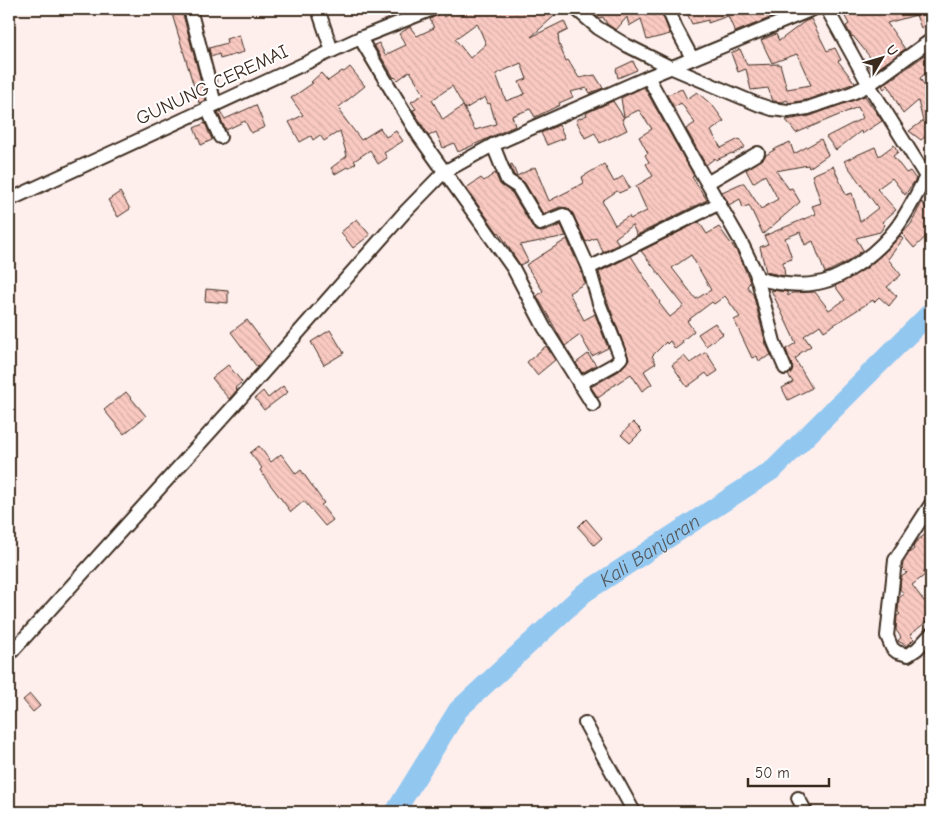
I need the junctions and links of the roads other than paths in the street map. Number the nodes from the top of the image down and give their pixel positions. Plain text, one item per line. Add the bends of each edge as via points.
1 (190, 9) edge
2 (318, 9) edge
3 (432, 9) edge
4 (576, 9) edge
5 (668, 9) edge
6 (813, 9) edge
7 (827, 9) edge
8 (360, 38) junction
9 (931, 40) edge
10 (332, 51) junction
11 (692, 58) junction
12 (676, 66) junction
13 (648, 77) junction
14 (869, 85) junction
15 (211, 106) junction
16 (220, 137) dead end
17 (493, 145) junction
18 (758, 153) dead end
19 (444, 172) junction
20 (930, 179) edge
21 (707, 183) junction
22 (9, 200) edge
23 (720, 203) junction
24 (589, 268) junction
25 (757, 278) junction
26 (785, 368) dead end
27 (579, 384) junction
28 (592, 405) dead end
29 (931, 504) edge
30 (931, 634) edge
31 (9, 655) edge
32 (585, 723) dead end
33 (798, 798) dead end
34 (634, 812) edge
35 (806, 812) edge

1 - 15 street
2 - 10 street
3 - 8 street, GUNUNG CEREMAI
4 - 12 street via 598,28 626,45
5 - 11 street
6 - 11 street
7 - 14 street
8 - 10 street, GUNUNG CEREMAI
8 - 19 street
9 - 14 street
10 - 15 street, GUNUNG CEREMAI
11 - 12 street
12 - 13 street
12 - 14 street via 757,104 788,111 808,108
13 - 17 street
13 - 21 street
14 - 20 street
15 - 16 street
15 - 22 street, GUNUNG CEREMAI
17 - 19 street
17 - 24 street via 507,180 518,187 540,224 563,215 566,217
18 - 21 street
19 - 27 street via 513,268
19 - 31 street
20 - 25 street via 889,237 856,265 817,283 776,284
21 - 23 street
23 - 24 street
23 - 25 street
24 - 27 street via 621,358
25 - 26 street via 774,342
27 - 28 street
29 - 30 street via 895,560 887,636 892,648 908,655
32 - 34 street
33 - 35 street

